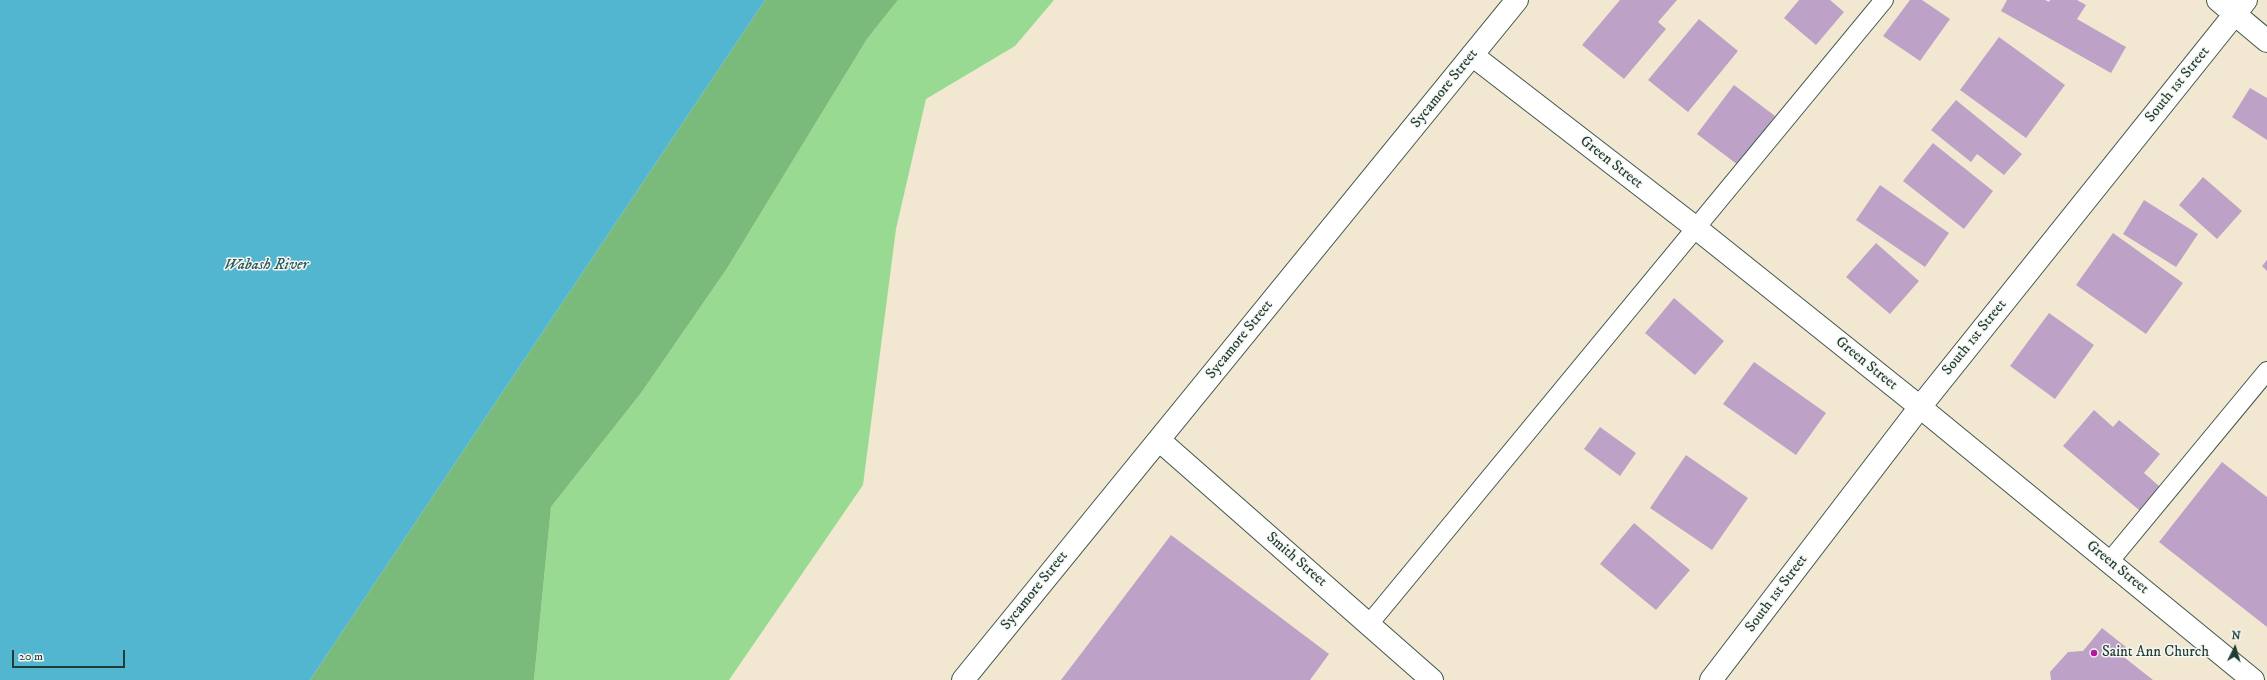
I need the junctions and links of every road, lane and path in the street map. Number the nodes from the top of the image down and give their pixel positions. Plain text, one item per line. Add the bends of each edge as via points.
1 (1517, 0) edge
2 (1884, 0) edge
3 (2218, 0) edge
4 (2240, 7) edge
5 (2267, 42) edge
6 (1472, 55) junction
7 (1696, 228) junction
8 (2267, 371) edge
9 (1920, 407) junction
10 (1159, 440) junction
11 (2109, 562) junction
12 (1369, 624) junction
13 (963, 680) edge
14 (1432, 680) edge
15 (1710, 680) edge
16 (2253, 680) edge

1 - 6 street, Sycamore Street
2 - 7 lane
3 - 4 street
4 - 5 street
4 - 9 street, South 1st Street
6 - 7 street, Green Street
6 - 10 street, Sycamore Street
7 - 9 street, Green Street
7 - 12 lane
8 - 11 lane
9 - 11 street, Green Street
9 - 15 street, South 1st Street
10 - 12 street, Smith Street
10 - 13 street, Sycamore Street
11 - 16 street, Green Street
12 - 14 street, Smith Street

